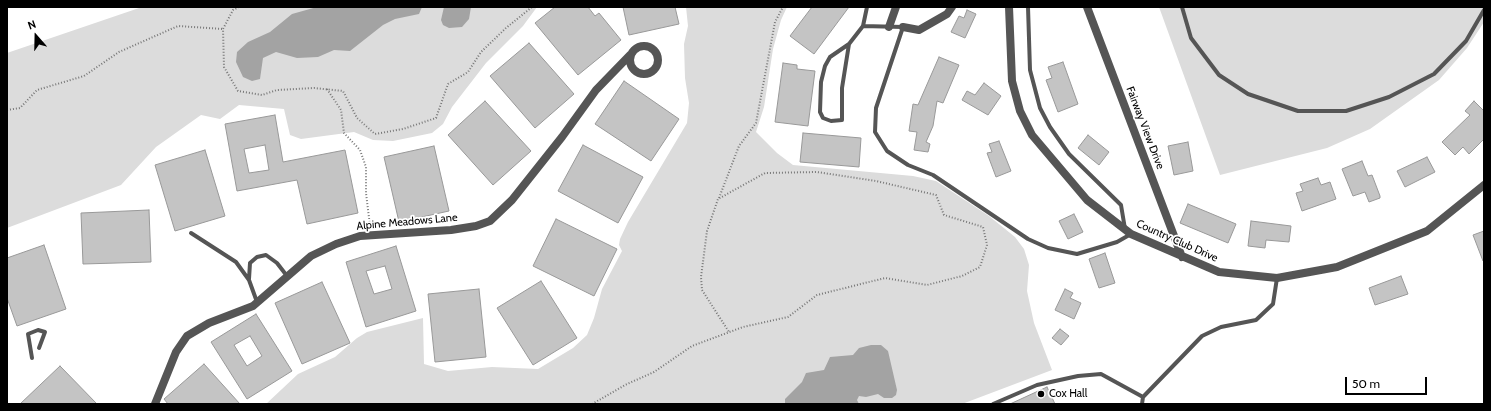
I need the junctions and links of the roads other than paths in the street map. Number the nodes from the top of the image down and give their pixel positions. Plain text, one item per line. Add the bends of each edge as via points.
1 (867, 7) edge
2 (896, 7) edge
3 (952, 7) edge
4 (1009, 7) edge
5 (1028, 7) edge
6 (1087, 7) edge
7 (1182, 7) edge
8 (1484, 10) edge
9 (863, 26) junction
10 (903, 27) junction
11 (889, 28) junction
12 (849, 44) junction
13 (630, 55) dead end
14 (1484, 185) edge
15 (1125, 229) junction
16 (191, 233) dead end
17 (1132, 234) junction
18 (1182, 257) junction
19 (287, 276) junction
20 (1277, 278) junction
21 (249, 280) junction
22 (257, 302) junction
23 (39, 348) dead end
24 (32, 358) dead end
25 (1143, 397) junction
26 (155, 404) edge
27 (993, 404) edge
28 (1142, 404) edge

1 - 9 lane
2 - 11 street
3 - 10 street via 948,14 918,30
4 - 15 street, Country Club Drive via 1012,81 1020,111 1032,135 1087,200
5 - 15 lane via 1030,70 1040,108 1069,154 1121,205
6 - 18 street, Fairway View Drive
7 - 8 lane via 1191,38 1219,75 1248,94 1298,111 1346,111 1389,97 1434,74 1466,41
9 - 11 lane
9 - 12 lane
10 - 11 lane
10 - 17 lane via 876,108 875,132 887,151 908,165 933,175 1028,239 1048,248 1077,254 1117,242
12 - 12 lane via 830,57 820,82 820,112 823,118 831,121 842,120 842,88
13 - 19 street, Alpine Meadows Lane via 596,90 512,200 490,221 451,230 360,236 311,256
14 - 20 street, Country Club Drive via 1427,231 1337,267
15 - 17 street, Country Club Drive
16 - 21 lane via 236,262
17 - 18 street, Country Club Drive
18 - 20 street, Country Club Drive via 1220,272
19 - 21 lane via 277,263 266,255 257,257 250,263
19 - 22 street, Alpine Meadows Lane
20 - 25 lane via 1273,304 1256,320 1221,328 1202,336
21 - 22 lane
22 - 26 street, Alpine Meadows Lane via 242,311 209,323 187,336 176,352
23 - 24 lane via 45,332 38,330 28,334
25 - 27 lane via 1101,374 1037,385
25 - 28 lane

